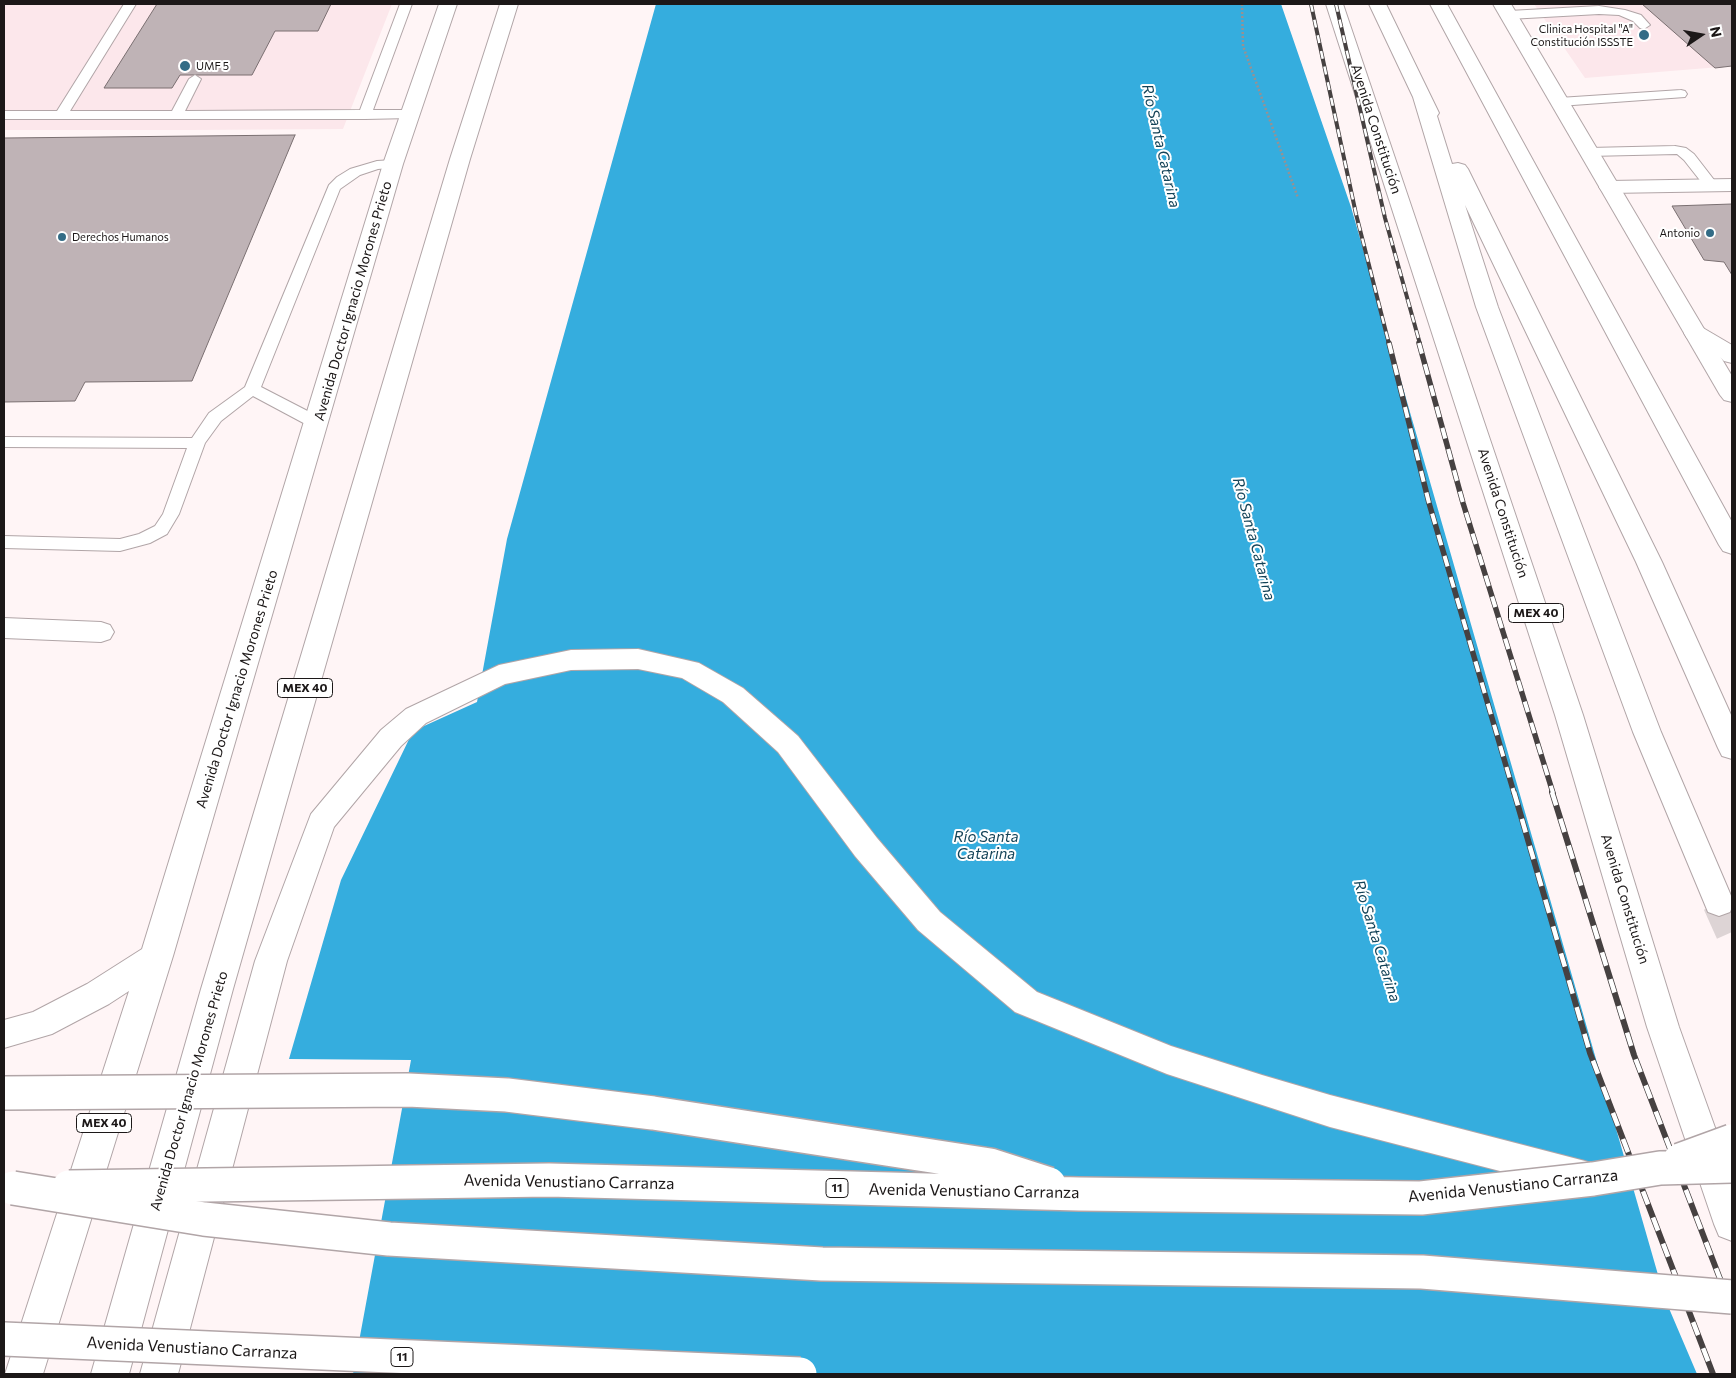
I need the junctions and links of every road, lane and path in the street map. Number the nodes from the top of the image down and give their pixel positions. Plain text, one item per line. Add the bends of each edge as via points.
1 (130, 4) edge
2 (406, 4) edge
3 (448, 4) edge
4 (509, 4) edge
5 (1242, 4) edge
6 (1334, 4) edge
7 (1378, 4) edge
8 (1438, 4) edge
9 (1506, 9) edge
10 (1644, 25) dead end
11 (195, 79) dead end
12 (1681, 94) dead end
13 (1422, 98) junction
14 (1559, 102) junction
15 (410, 114) junction
16 (4, 115) edge
17 (61, 115) junction
18 (176, 115) junction
19 (365, 115) junction
20 (1588, 152) junction
21 (393, 164) junction
22 (1732, 184) edge
23 (1711, 185) junction
24 (1609, 187) junction
25 (1298, 198) dead end
26 (1695, 333) junction
27 (1732, 356) edge
28 (252, 389) junction
29 (1732, 395) edge
30 (317, 423) junction
31 (4, 442) edge
32 (197, 443) junction
33 (4, 542) edge
34 (1732, 545) edge
35 (4, 628) edge
36 (100, 632) dead end
37 (1732, 748) edge
38 (1719, 903) tunnel mouth
39 (157, 956) junction
40 (4, 1034) edge
41 (4, 1093) edge
42 (1732, 1140) edge
43 (1732, 1166) edge
44 (1660, 1168) junction
45 (1593, 1179) junction
46 (8, 1188) edge
47 (1080, 1194) junction
48 (1732, 1224) edge
49 (1732, 1298) edge
50 (4, 1339) edge
51 (555, 1364) junction
52 (24, 1374) edge
53 (110, 1374) edge
54 (159, 1374) edge
55 (514, 1374) edge
56 (800, 1374) edge

1 - 17 lane
2 - 19 lane
3 - 15 main road, Avenida Doctor Ignacio Morones Prieto / MEX 40
4 - 53 main road, Avenida Doctor Ignacio Morones Prieto / MEX 40 via 457,168 220,979
5 - 25 path via 1243,46
6 - 48 main road, Avenida Constitución / MEX 40 via 1569,715 1663,1027
7 - 13 main road
8 - 34 main road
9 - 10 lane via 1621,12 1637,18
9 - 14 main road
11 - 18 lane
12 - 14 lane
13 - 37 main road via 1649,562
13 - 38 main road via 1487,307 1647,732
14 - 20 main road
15 - 19 lane
15 - 21 main road, Avenida Doctor Ignacio Morones Prieto / MEX 40
16 - 17 lane
17 - 18 lane
18 - 19 lane
20 - 23 lane via 1675,150 1689,157
20 - 24 main road
21 - 28 lane via 355,172 334,188
21 - 30 main road, Avenida Doctor Ignacio Morones Prieto / MEX 40
22 - 23 main road
23 - 24 main road
24 - 26 main road
26 - 27 main road
26 - 29 main road
28 - 30 lane
28 - 32 lane via 215,417
30 - 39 main road, Avenida Doctor Ignacio Morones Prieto / MEX 40
31 - 32 lane
32 - 33 lane via 171,514 161,530 144,539 120,545
35 - 36 main road
39 - 40 main road via 98,994 40,1024
39 - 52 main road, Avenida Doctor Ignacio Morones Prieto / MEX 40
41 - 47 main road, bridge via 408,1090 506,1095 653,1113 990,1165
42 - 44 main road, bridge
43 - 44 main road, Avenida Venustiano Carranza / 11, bridge
44 - 45 main road, Avenida Venustiano Carranza / 11, bridge
45 - 47 main road, Avenida Venustiano Carranza / 11, bridge via 1421,1198
45 - 54 main road via 1330,1111 1262,1090 1167,1059 1026,1002 929,921 866,847 788,744 733,695 689,670 638,659 571,660 499,675 416,716 391,738 321,822 271,961
46 - 47 main road, Avenida Venustiano Carranza / 11, bridge via 549,1180
46 - 49 main road, bridge via 204,1219 389,1238 822,1264 1422,1272
50 - 51 main road, Avenida Venustiano Carranza / 11, bridge
51 - 55 main road
51 - 56 main road, Avenida Venustiano Carranza / 11, bridge

